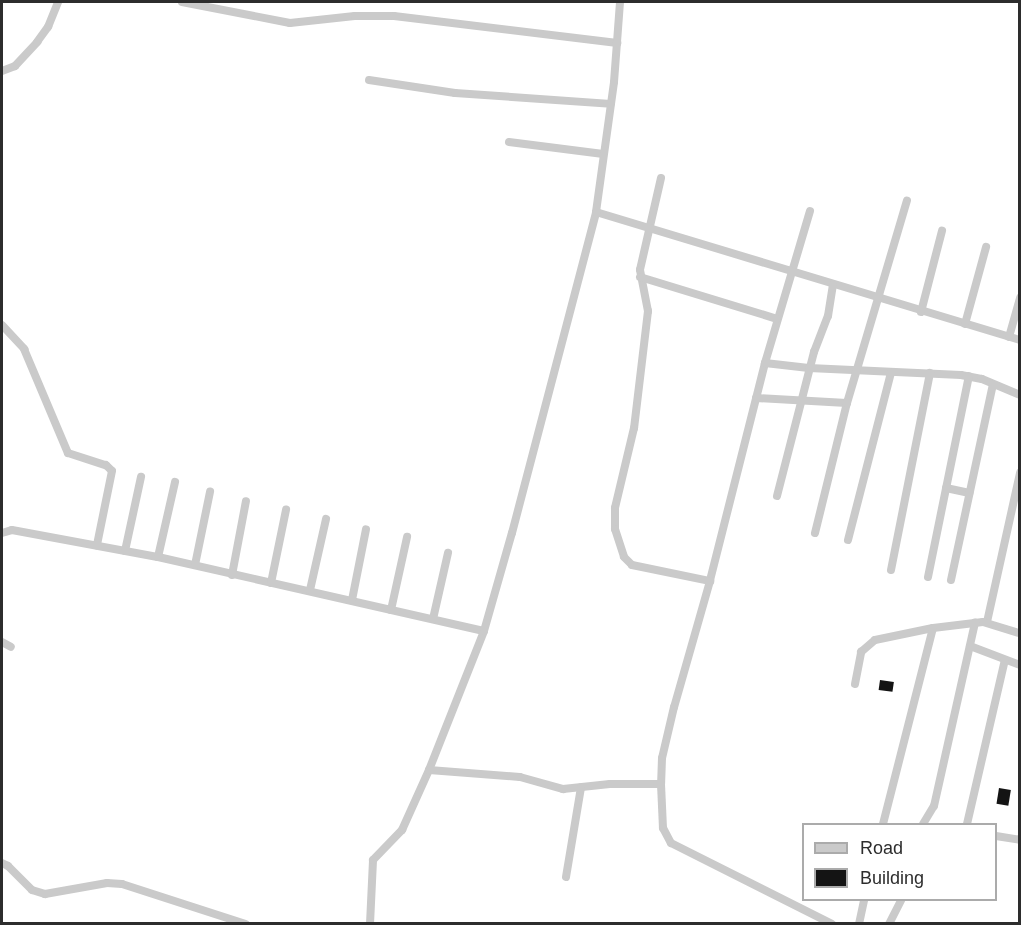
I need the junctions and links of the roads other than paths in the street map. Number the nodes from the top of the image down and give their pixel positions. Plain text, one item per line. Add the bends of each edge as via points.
1 (58, 2) edge
2 (182, 2) edge
3 (620, 2) edge
4 (616, 43) junction
5 (2, 71) edge
6 (369, 80) dead end
7 (611, 104) junction
8 (509, 142) dead end
9 (603, 154) junction
10 (661, 178) dead end
11 (907, 201) dead end
12 (810, 211) dead end
13 (596, 212) junction
14 (649, 228) junction
15 (942, 231) dead end
16 (986, 247) dead end
17 (791, 271) junction
18 (640, 277) junction
19 (833, 285) junction
20 (1020, 298) edge
21 (878, 299) junction
22 (921, 312) junction
23 (777, 319) junction
24 (965, 324) junction
25 (2, 325) edge
26 (1009, 337) junction
27 (1020, 340) edge
28 (765, 363) junction
29 (809, 368) junction
30 (857, 370) junction
31 (891, 372) junction
32 (930, 373) junction
33 (969, 376) junction
34 (993, 384) junction
35 (1020, 395) edge
36 (756, 398) junction
37 (801, 401) junction
38 (847, 403) junction
39 (1020, 473) edge
40 (141, 477) dead end
41 (175, 482) dead end
42 (946, 488) junction
43 (210, 492) dead end
44 (969, 493) junction
45 (777, 496) dead end
46 (246, 501) dead end
47 (286, 510) dead end
48 (326, 519) dead end
49 (366, 529) dead end
50 (2, 533) edge
51 (815, 533) dead end
52 (407, 537) dead end
53 (848, 540) dead end
54 (97, 545) junction
55 (125, 551) junction
56 (447, 553) dead end
57 (158, 557) junction
58 (195, 565) junction
59 (891, 570) dead end
60 (232, 575) junction
61 (928, 577) dead end
62 (951, 580) dead end
63 (710, 581) junction
64 (272, 583) junction
65 (310, 590) junction
66 (352, 600) junction
67 (391, 610) junction
68 (433, 619) junction
69 (987, 622) junction
70 (975, 623) junction
71 (933, 628) junction
72 (484, 631) junction
73 (1020, 633) edge
74 (2, 642) edge
75 (970, 646) junction
76 (10, 647) dead end
77 (1005, 660) junction
78 (1020, 665) edge
79 (855, 684) dead end
80 (429, 770) junction
81 (661, 784) junction
82 (581, 787) junction
83 (884, 823) edge
84 (925, 823) edge
85 (967, 823) edge
86 (997, 836) edge
87 (1020, 840) edge
88 (2, 863) edge
89 (566, 877) dead end
90 (864, 901) edge
91 (900, 901) edge
92 (246, 924) edge
93 (370, 924) edge
94 (832, 924) edge
95 (859, 924) edge
96 (889, 924) edge

1 - 5 street via 37,42 15,66
2 - 4 street via 290,23 394,16
3 - 4 street
4 - 7 street
6 - 7 street via 455,93
7 - 9 street
8 - 9 street
9 - 13 street
10 - 14 street
11 - 21 street
12 - 17 street
13 - 14 street
13 - 72 street
14 - 17 street
14 - 18 street
15 - 22 street
16 - 24 street
17 - 19 street
17 - 23 street
18 - 23 street
18 - 63 street via 648,311 634,428 615,508 615,529 624,557 632,565
19 - 21 street
19 - 29 street via 828,316
20 - 26 street
21 - 22 street
21 - 30 street
22 - 24 street
23 - 28 street
24 - 26 street
25 - 54 street via 24,349 68,453 106,465 112,471
26 - 27 street
28 - 29 street
28 - 36 street
29 - 30 street
29 - 37 street
30 - 31 street
30 - 38 street
31 - 32 street
31 - 53 street
32 - 33 street
32 - 59 street
33 - 34 street
33 - 42 street
34 - 35 street
34 - 44 street
36 - 37 street
36 - 63 street
37 - 38 street
37 - 45 street
38 - 51 street
39 - 69 street
40 - 55 street
41 - 57 street
42 - 44 street
42 - 61 street
43 - 58 street
44 - 62 street
46 - 60 street
47 - 64 street
48 - 65 street
49 - 66 street
50 - 54 street via 12,530
52 - 67 street
54 - 55 street
55 - 57 street
56 - 68 street
57 - 58 street
58 - 60 street
60 - 64 street
63 - 81 street via 674,707 661,764
64 - 65 street
65 - 66 street
66 - 67 street
67 - 68 street
68 - 72 street
69 - 70 street
69 - 73 street
70 - 71 street
70 - 75 street
71 - 79 street via 870,643 861,652
71 - 83 street
72 - 80 street
74 - 76 street
75 - 77 street
75 - 84 street via 934,806
77 - 78 street
77 - 85 street
80 - 82 street via 520,777 563,789
80 - 93 street via 402,830 373,860
81 - 82 street
81 - 94 street via 663,828 671,843
82 - 89 street
86 - 87 street
88 - 92 street via 32,890 45,894 122,884
90 - 95 street
91 - 96 street

